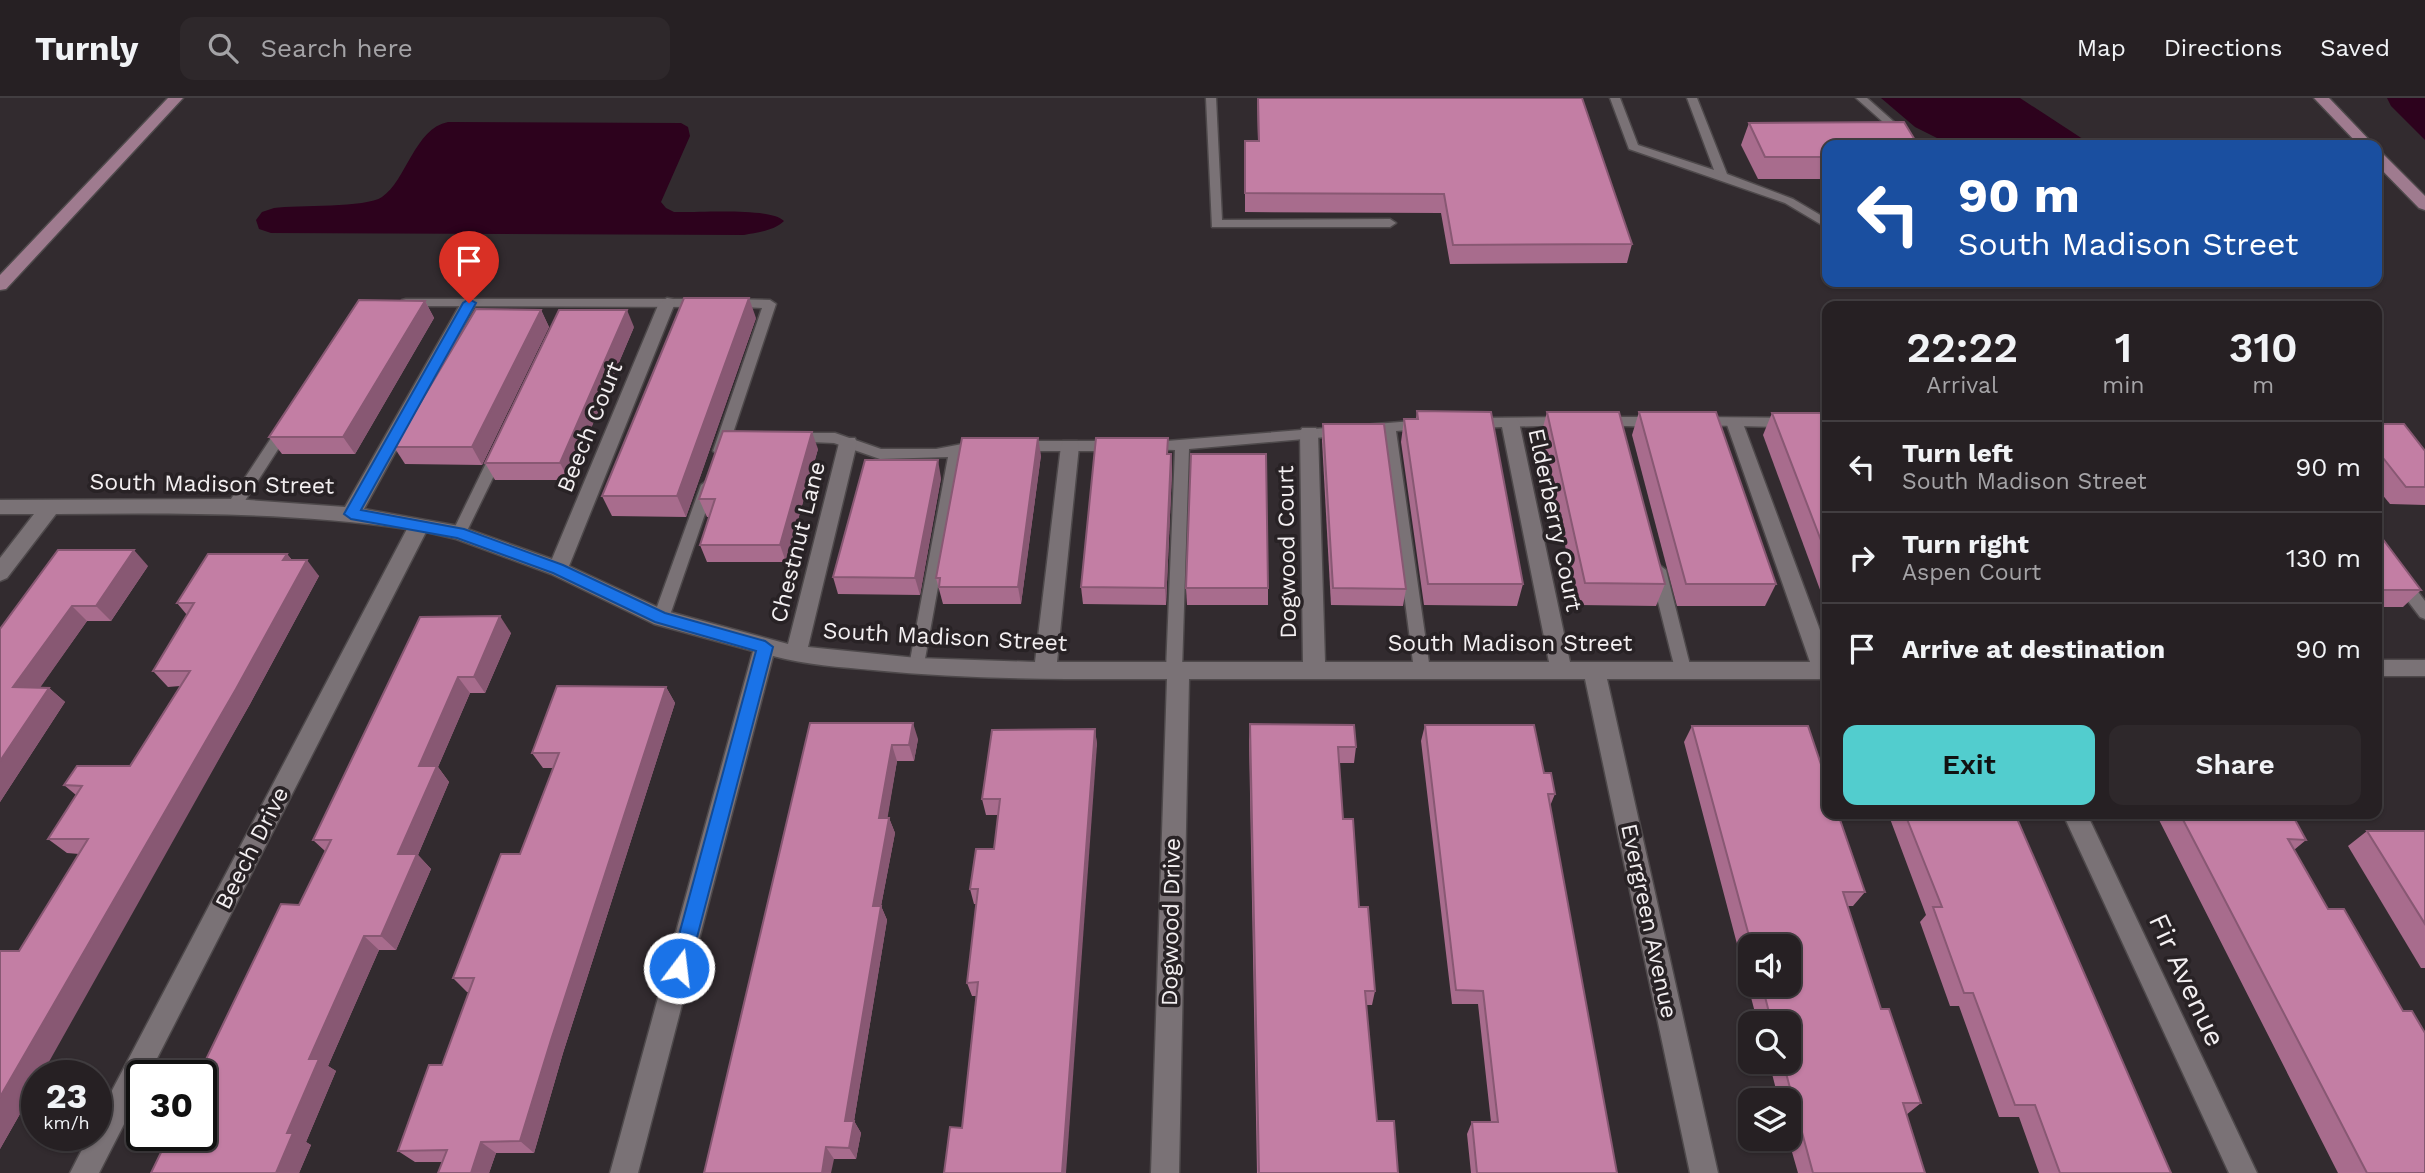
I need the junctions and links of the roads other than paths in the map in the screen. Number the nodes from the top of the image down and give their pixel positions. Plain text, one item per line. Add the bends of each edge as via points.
1 (176, 98) edge
2 (1211, 98) edge
3 (1615, 98) edge
4 (1692, 98) edge
5 (1861, 98) edge
6 (2321, 98) edge
7 (1909, 140) edge
8 (2362, 140) edge
9 (2382, 161) edge
10 (1722, 176) junction
11 (2425, 205) edge
12 (1822, 221) edge
13 (1390, 223) dead end
14 (0, 285) edge
15 (391, 303) edge
16 (469, 303) junction
17 (667, 303) junction
18 (293, 416) edge
19 (1510, 422) junction
20 (1735, 422) junction
21 (1822, 423) edge
22 (1389, 427) junction
23 (1309, 432) junction
24 (506, 436) edge
25 (780, 438) edge
26 (848, 443) junction
27 (1182, 445) junction
28 (1070, 446) junction
29 (956, 450) junction
30 (234, 506) junction
31 (0, 507) edge
32 (50, 507) junction
33 (351, 514) junction
34 (419, 524) junction
35 (459, 533) junction
36 (1653, 552) edge
37 (2382, 555) edge
38 (558, 569) junction
39 (0, 573) edge
40 (2425, 613) edge
41 (660, 618) junction
42 (765, 647) junction
43 (796, 654) junction
44 (1822, 659) edge
45 (917, 666) junction
46 (2382, 668) edge
47 (1560, 669) junction
48 (1683, 669) junction
49 (1176, 670) junction
50 (1314, 670) junction
51 (1422, 670) junction
52 (1594, 670) junction
53 (1822, 670) edge
54 (1045, 671) junction
55 (2423, 671) edge
56 (2077, 819) edge
57 (84, 1173) edge
58 (624, 1173) edge
59 (1165, 1173) edge
60 (1704, 1173) edge
61 (2243, 1173) edge

1 - 14 street
2 - 13 lane via 1216,224
3 - 10 lane via 1633,147
4 - 10 lane
5 - 7 lane
6 - 8 street
9 - 11 street
10 - 12 lane via 1789,201
15 - 16 lane
16 - 17 lane via 567,309
16 - 33 street
17 - 38 street, Beech Court
17 - 41 lane via 770,304 731,438 713,470
18 - 30 lane
19 - 20 lane via 1585,422 1621,428
19 - 22 lane
19 - 47 street, Elderberry Court
20 - 21 lane
20 - 44 street
22 - 23 lane
22 - 51 lane
23 - 27 lane
23 - 50 street, Dogwood Court
24 - 35 lane
25 - 26 lane via 835,438
26 - 29 lane via 880,453
26 - 43 street, Chestnut Lane
27 - 28 lane
27 - 49 lane
28 - 29 lane
28 - 54 street
29 - 45 lane
30 - 32 street, South Madison Street
30 - 33 street, South Madison Street
31 - 32 street, South Madison Street
32 - 39 street
33 - 34 street, South Madison Street
34 - 35 street, South Madison Street
34 - 57 street, Beech Drive
35 - 38 street, South Madison Street
36 - 48 lane
37 - 40 lane
38 - 41 street, South Madison Street
41 - 42 street, South Madison Street
42 - 43 street, South Madison Street
42 - 58 street
43 - 45 street, South Madison Street
45 - 54 street, South Madison Street
46 - 55 street
47 - 51 street, South Madison Street
47 - 52 street, South Madison Street
48 - 52 street, South Madison Street
48 - 53 street, South Madison Street
49 - 50 street, South Madison Street
49 - 54 street, South Madison Street
49 - 59 street, Dogwood Drive
50 - 51 street, South Madison Street
52 - 60 street, Evergreen Avenue
56 - 61 street, Fir Avenue

